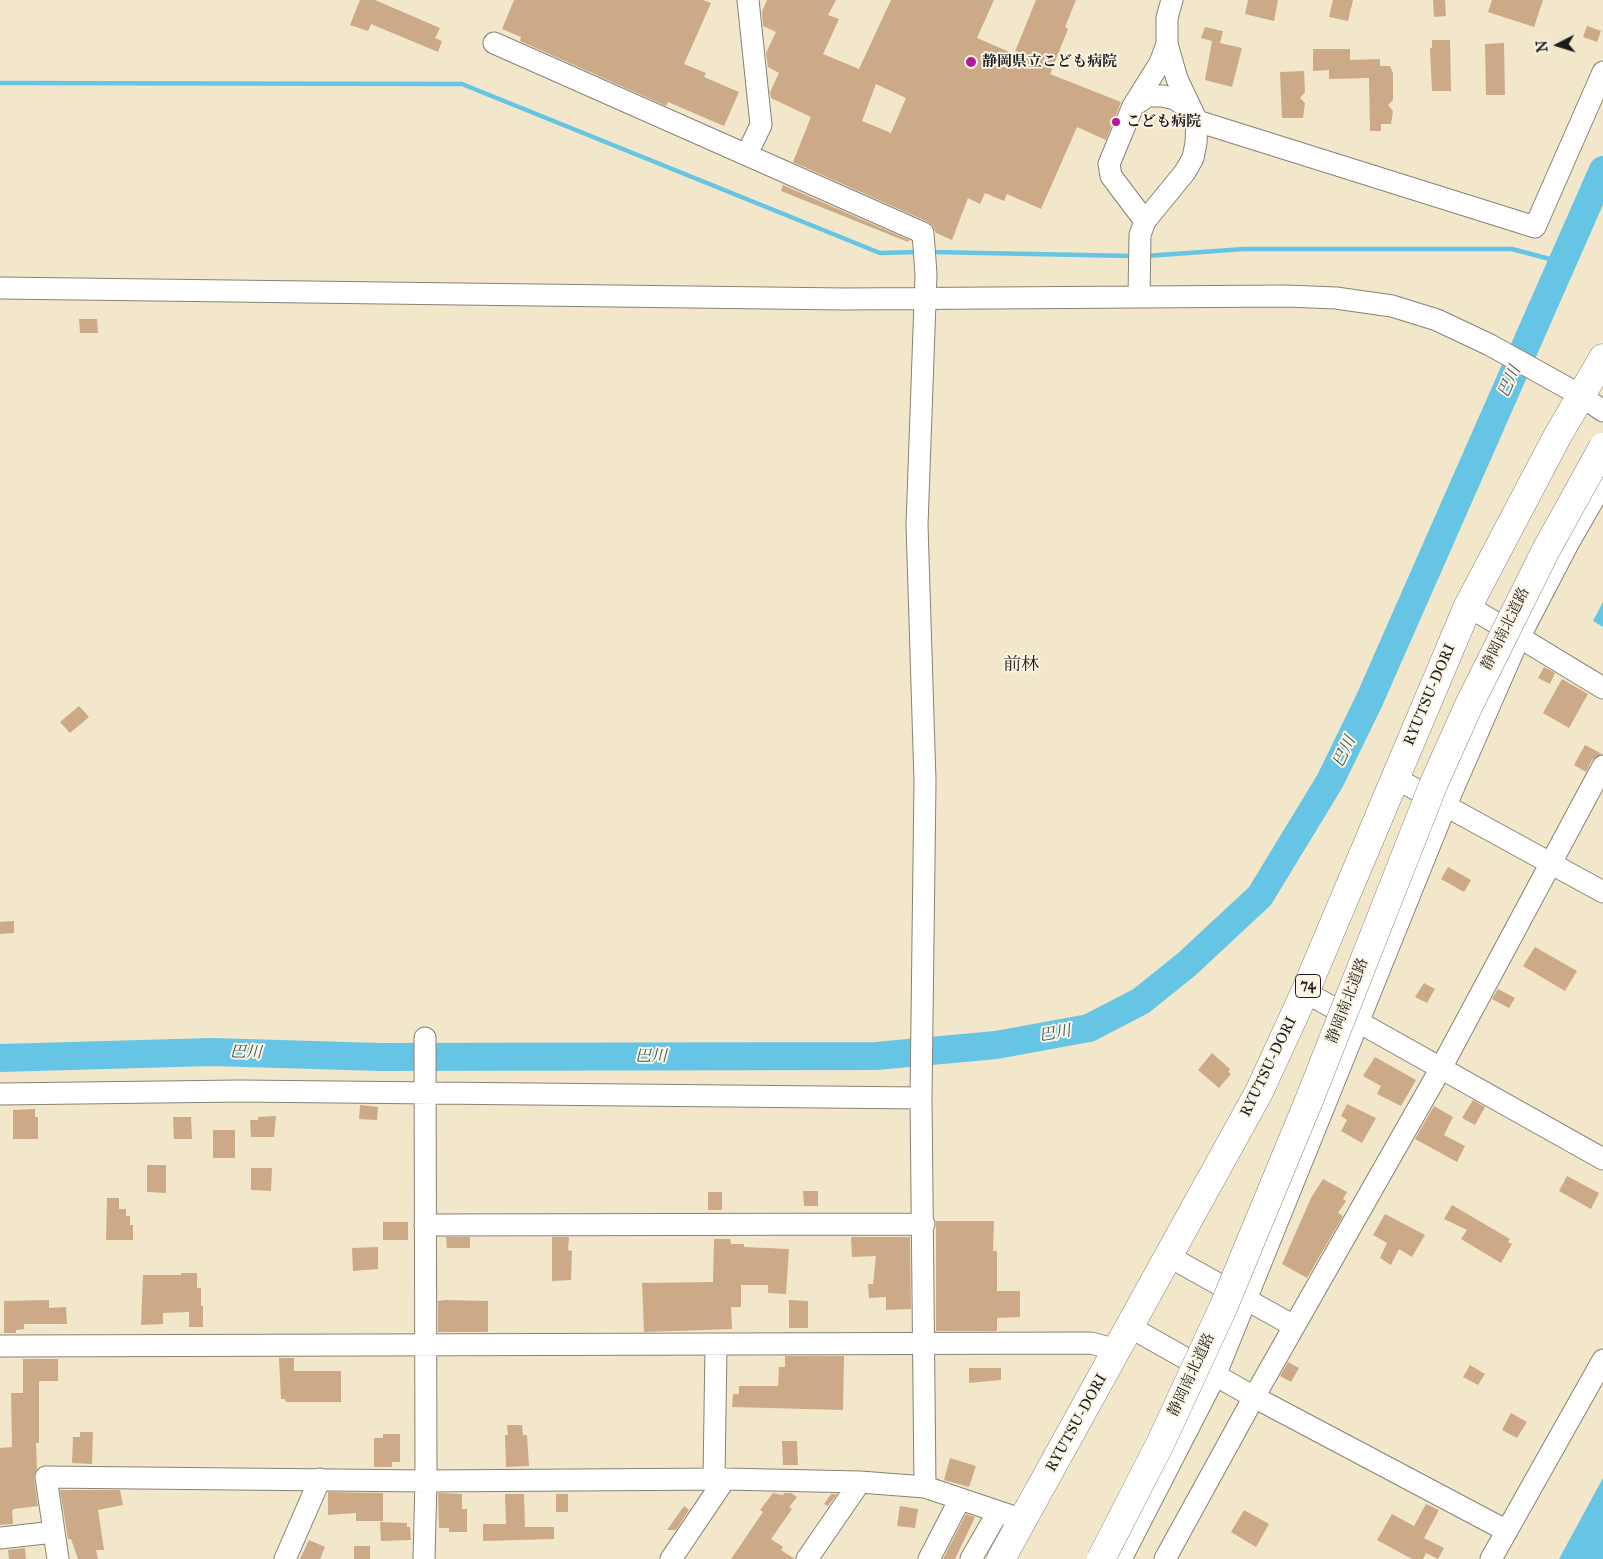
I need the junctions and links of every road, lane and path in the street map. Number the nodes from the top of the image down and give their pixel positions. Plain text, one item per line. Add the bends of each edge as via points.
1 (748, 0) edge
2 (1172, 0) edge
3 (494, 44) dead end
4 (1167, 44) junction
5 (1603, 72) edge
6 (1133, 106) junction
7 (1194, 115) junction
8 (747, 154) junction
9 (1142, 228) junction
10 (0, 288) edge
11 (1140, 297) junction
12 (924, 298) junction
13 (1603, 358) edge
14 (1603, 368) edge
15 (1568, 389) junction
16 (1603, 412) edge
17 (1603, 447) edge
18 (1603, 464) edge
19 (1603, 483) edge
20 (1468, 606) junction
21 (1520, 638) junction
22 (1603, 688) edge
23 (1603, 766) edge
24 (1395, 778) junction
25 (1446, 805) junction
26 (1551, 863) junction
27 (1603, 892) edge
28 (1305, 992) junction
29 (1358, 1022) junction
30 (425, 1038) dead end
31 (1442, 1068) junction
32 (0, 1094) edge
33 (425, 1094) junction
34 (921, 1098) junction
35 (1603, 1160) edge
36 (924, 1224) junction
37 (425, 1225) junction
38 (1168, 1256) junction
39 (1247, 1300) junction
40 (1294, 1326) junction
41 (1123, 1338) junction
42 (924, 1344) junction
43 (425, 1345) junction
44 (0, 1346) edge
45 (716, 1346) junction
46 (1603, 1360) edge
47 (1215, 1376) junction
48 (1254, 1397) junction
49 (320, 1479) junction
50 (719, 1479) junction
51 (426, 1481) junction
52 (860, 1482) junction
53 (925, 1487) junction
54 (960, 1499) junction
55 (1010, 1516) junction
56 (1507, 1531) junction
57 (54, 1532) junction
58 (0, 1538) edge
59 (58, 1559) edge
60 (285, 1559) edge
61 (424, 1559) edge
62 (671, 1559) edge
63 (807, 1559) edge
64 (929, 1559) edge
65 (971, 1559) edge
66 (1001, 1559) edge
67 (1100, 1559) edge
68 (1110, 1559) edge
69 (1121, 1559) edge
70 (1165, 1559) edge
71 (1491, 1559) edge

1 - 8 street via 761,125
2 - 4 street via 1167,18
3 - 8 street
4 - 6 street via 1160,62
4 - 7 street via 1177,79
5 - 7 street via 1535,227
6 - 7 street via 1148,96 1163,96 1175,99
6 - 9 street via 1109,164 1111,176
7 - 9 street via 1193,158 1186,172
8 - 12 street via 923,233
9 - 11 street via 1138,272
10 - 12 street
11 - 12 street
11 - 15 street via 1288,296 1392,306 1437,320 1490,345
12 - 34 street via 918,525 925,781
13 - 15 main road, 74
14 - 15 main road, 74
15 - 16 street
15 - 20 main road, RYUTSU-DORI / 74
17 - 67 main road, 静岡南北道路, bridge via 1542,559 1469,706 1405,853 1310,1098 1223,1308 1161,1442
18 - 68 main road, 静岡南北道路 via 1544,572 1476,710 1402,883 1234,1303 1168,1446
19 - 21 street
20 - 21 street
20 - 24 main road, RYUTSU-DORI / 74
21 - 22 street
21 - 25 street
23 - 26 street
24 - 25 street
24 - 28 main road, RYUTSU-DORI / 74
25 - 26 street
25 - 29 street
26 - 27 street
26 - 31 street
28 - 29 street
28 - 38 main road, RYUTSU-DORI / 74 via 1259,1092
29 - 31 street
29 - 39 street
30 - 33 street
31 - 35 street
31 - 40 street
32 - 33 street via 240,1091
33 - 34 street
33 - 37 street
34 - 36 street
36 - 37 street
36 - 42 street
37 - 43 street
38 - 39 street
38 - 41 main road, RYUTSU-DORI / 74
39 - 40 street
39 - 47 street
40 - 48 street
41 - 42 street via 1091,1343
41 - 47 street
41 - 55 main road, RYUTSU-DORI / 74
42 - 45 street
42 - 53 street
43 - 44 street
43 - 45 street
43 - 51 street
45 - 50 street
46 - 56 street
47 - 48 street
47 - 69 street
48 - 56 street
48 - 70 street
49 - 51 street
49 - 57 street via 46,1477
49 - 60 street
50 - 51 street
50 - 52 street
50 - 62 street
51 - 61 street
52 - 53 street
52 - 63 street
53 - 54 street
54 - 55 street
54 - 64 street
55 - 65 street
55 - 66 main road, RYUTSU-DORI / 74
56 - 71 street
57 - 58 street
57 - 59 street

